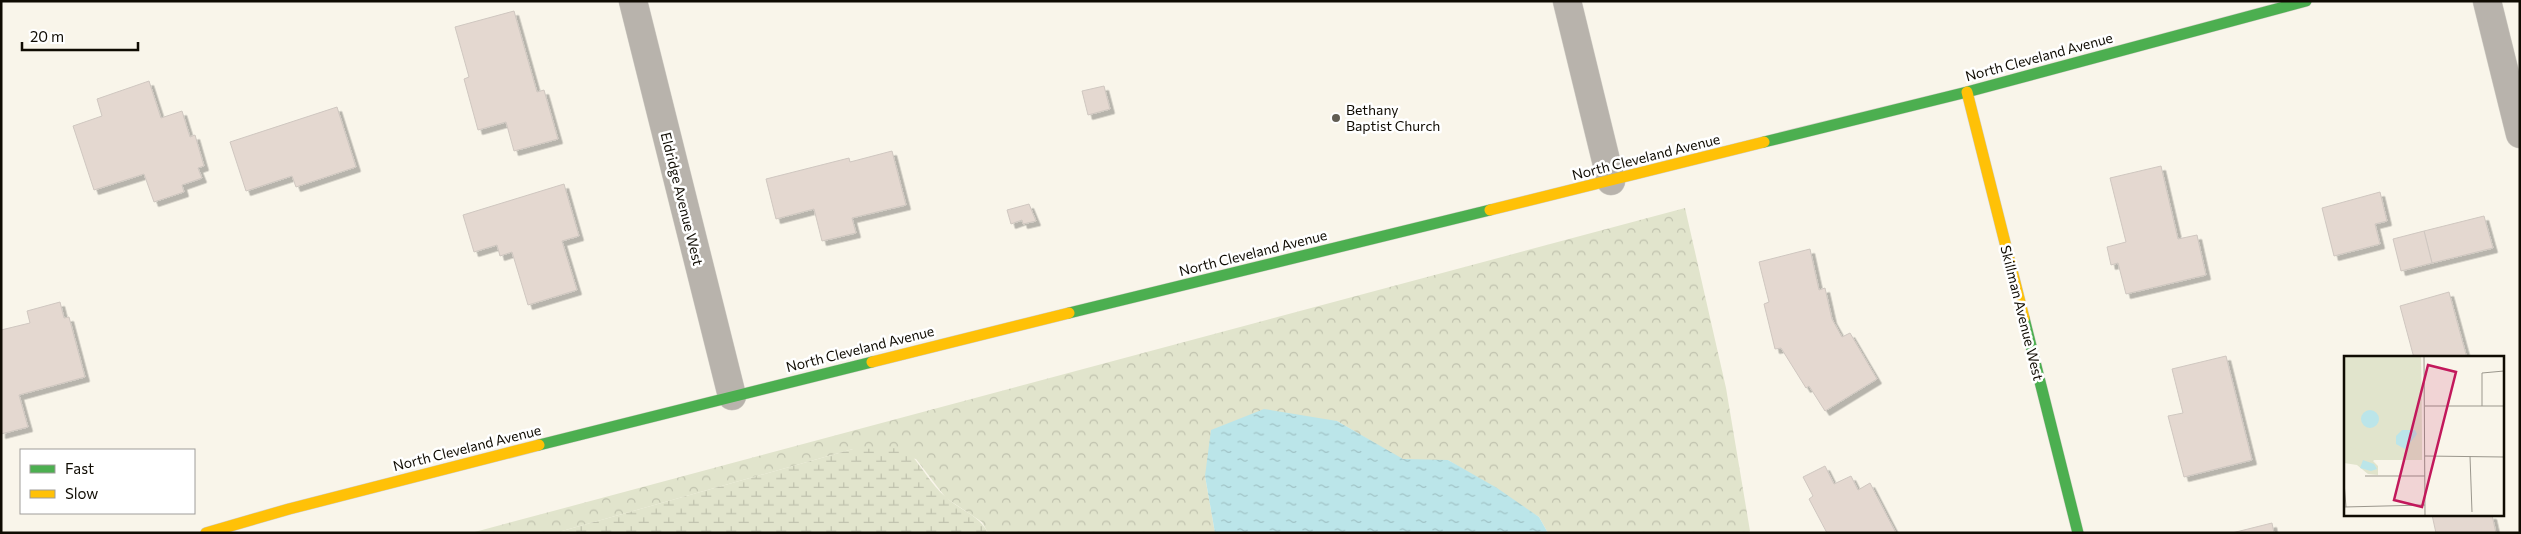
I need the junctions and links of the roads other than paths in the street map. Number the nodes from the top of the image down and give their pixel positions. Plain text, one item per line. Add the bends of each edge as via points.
1 (633, 1) edge
2 (1567, 1) edge
3 (2306, 1) edge
4 (2487, 1) edge
5 (1967, 92) junction
6 (2520, 134) edge
7 (1611, 181) junction
8 (732, 396) junction
9 (206, 533) edge
10 (2078, 533) edge

1 - 8 street, Eldridge Avenue West
2 - 7 street
3 - 5 main road, North Cleveland Avenue
4 - 6 street
5 - 7 main road, North Cleveland Avenue
5 - 10 main road, Skillman Avenue West
7 - 8 main road, North Cleveland Avenue
8 - 9 main road, North Cleveland Avenue via 288,509

